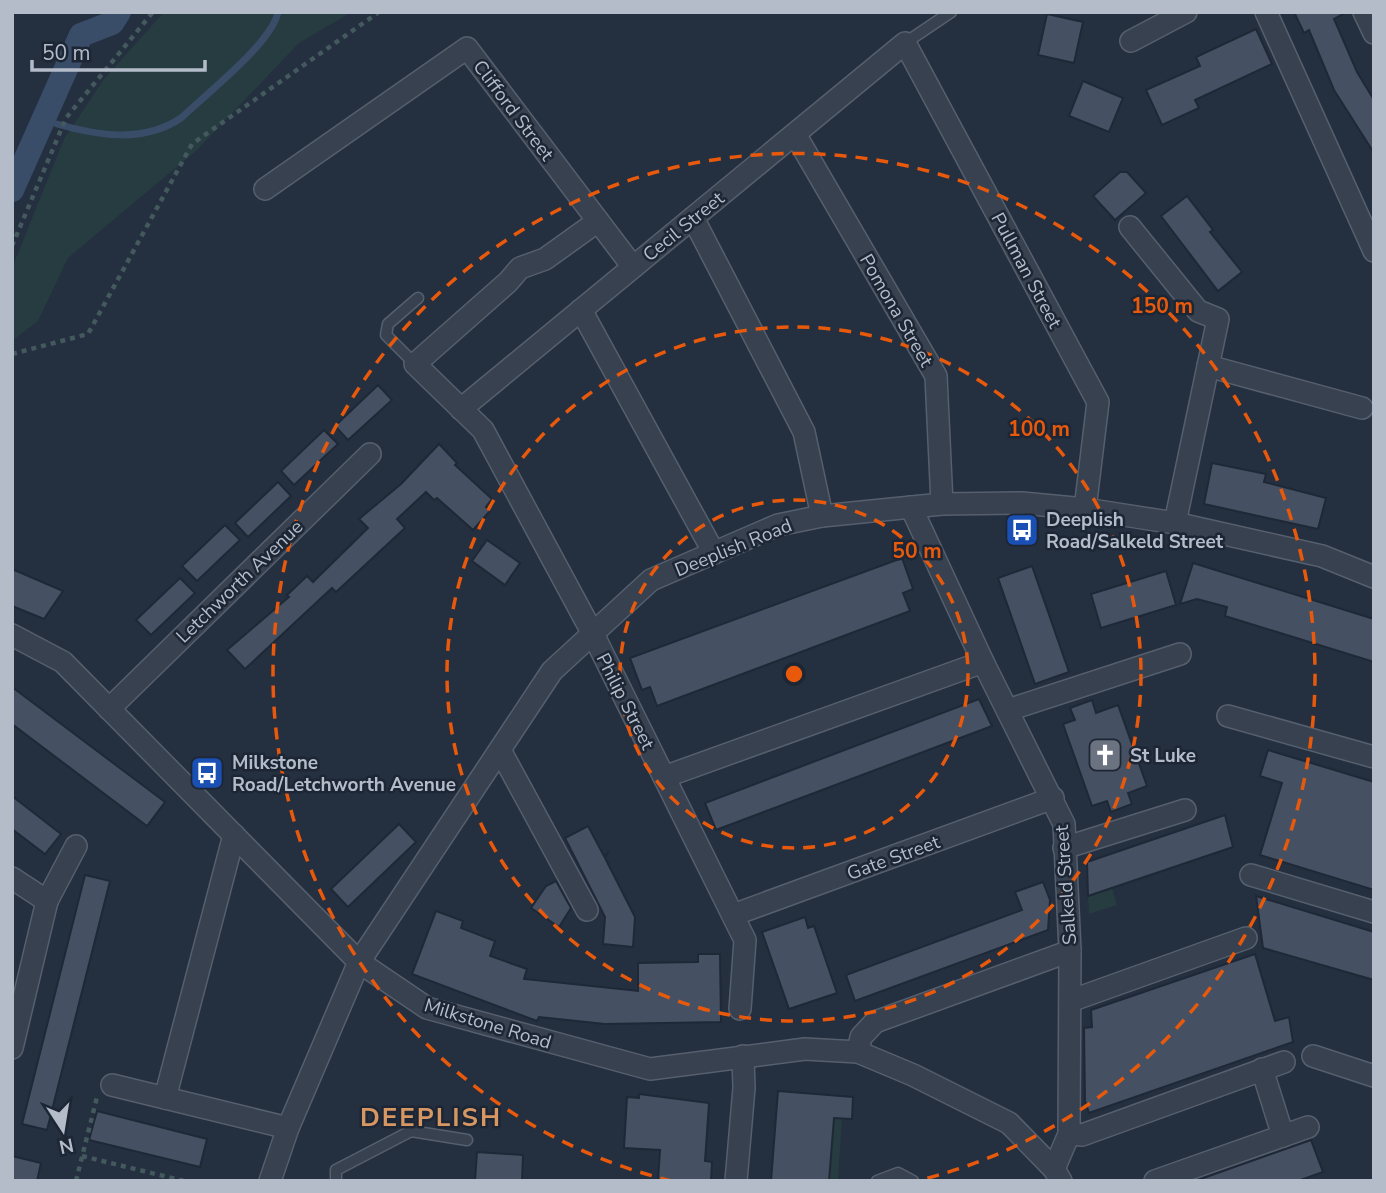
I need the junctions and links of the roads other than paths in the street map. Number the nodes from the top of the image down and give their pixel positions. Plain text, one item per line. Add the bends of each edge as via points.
1 (951, 12) edge
2 (1186, 12) edge
3 (1266, 12) edge
4 (1364, 12) edge
5 (1374, 33) edge
6 (1131, 41) dead end
7 (905, 43) junction
8 (794, 134) junction
9 (265, 189) dead end
10 (693, 218) junction
11 (598, 221) junction
12 (1130, 227) dead end
13 (1374, 251) edge
14 (633, 267) junction
15 (418, 298) dead end
16 (581, 310) junction
17 (415, 364) junction
18 (1208, 366) junction
19 (461, 408) junction
20 (1362, 408) dead end
21 (370, 454) dead end
22 (942, 504) junction
23 (911, 507) junction
24 (1085, 509) junction
25 (822, 516) junction
26 (1175, 523) junction
27 (714, 553) junction
28 (1374, 577) edge
29 (593, 634) junction
30 (12, 635) edge
31 (1180, 654) dead end
32 (983, 662) junction
33 (109, 709) junction
34 (1008, 710) junction
35 (1228, 716) dead end
36 (500, 750) junction
37 (1374, 757) edge
38 (664, 777) junction
39 (1053, 798) junction
40 (1185, 810) dead end
41 (234, 835) junction
42 (76, 846) dead end
43 (1064, 848) junction
44 (1251, 875) dead end
45 (12, 878) edge
46 (47, 901) junction
47 (587, 910) dead end
48 (1374, 912) edge
49 (733, 915) junction
50 (1246, 938) dead end
51 (1070, 951) junction
52 (359, 962) junction
53 (1070, 1001) junction
54 (740, 1009) dead end
55 (12, 1048) edge
56 (859, 1052) junction
57 (743, 1056) junction
58 (1313, 1056) dead end
59 (1284, 1062) dead end
60 (1262, 1069) junction
61 (1374, 1076) edge
62 (112, 1085) road end
63 (165, 1098) junction
64 (1308, 1127) dead end
65 (288, 1129) junction
66 (1069, 1134) junction
67 (1283, 1136) junction
68 (467, 1140) dead end
69 (1058, 1175) edge
70 (270, 1181) edge
71 (336, 1181) edge
72 (736, 1181) edge
73 (877, 1181) edge
74 (913, 1181) edge
75 (1155, 1181) edge

1 - 7 lane
2 - 6 street
3 - 13 street
4 - 5 street
7 - 8 street, Cecil Street
7 - 24 street, Pullman Street via 1098,402
8 - 10 street, Cecil Street
8 - 22 street, Pomona Street via 936,376
9 - 11 street, Clifford Street via 467,48
10 - 14 street, Cecil Street
10 - 25 street via 804,432
11 - 14 street, Clifford Street
11 - 17 street via 545,260 520,268
12 - 18 street via 1198,311 1218,319
14 - 16 street, Cecil Street
15 - 17 lane via 388,324 386,335
16 - 19 street, Cecil Street
16 - 27 street
17 - 19 street, Philip Street
18 - 20 street
18 - 26 street
19 - 29 street, Philip Street via 483,430
21 - 33 street, Letchworth Avenue
22 - 23 street, Deeplish Road
22 - 24 street, Deeplish Road via 1022,503
23 - 25 street, Deeplish Road
23 - 32 street, Salkeld Street
24 - 26 street, Deeplish Road
25 - 27 street, Deeplish Road via 778,525
26 - 28 street, Deeplish Road via 1322,556
27 - 29 street, Deeplish Road via 651,580
29 - 36 street, Deeplish Road via 552,671
29 - 38 street, Philip Street
30 - 33 street, Milkstone Road via 63,662
31 - 34 street
32 - 34 street, Salkeld Street
32 - 38 street
33 - 41 street, Milkstone Road
34 - 39 street, Salkeld Street
35 - 37 street
36 - 47 street
36 - 52 street, Deeplish Road
38 - 49 street, Philip Street
39 - 43 street, Salkeld Street via 1064,824
39 - 49 street, Gate Street
40 - 43 street
41 - 52 street, Milkstone Road
41 - 63 street
42 - 46 street
43 - 51 street, Salkeld Street
44 - 48 street
45 - 46 street
46 - 55 street
49 - 54 street, Philip Street via 746,940
50 - 53 street
51 - 53 street, Salkeld Street
51 - 56 street via 875,1022 862,1037
52 - 57 street, Milkstone Road via 427,1008 650,1069
52 - 65 street, Deeplish Road
53 - 66 street, Salkeld Street
56 - 57 street, Milkstone Road via 805,1049
56 - 69 street, Milkstone Road via 1009,1123
57 - 72 street
58 - 61 street
59 - 60 street
60 - 66 street via 1082,1135
60 - 67 street
62 - 63 street
63 - 65 street
64 - 67 street
65 - 70 street, Deeplish Road
66 - 69 street, Salkeld Street
67 - 75 street
68 - 71 lane via 411,1132 337,1170
73 - 74 lane via 898,1173

